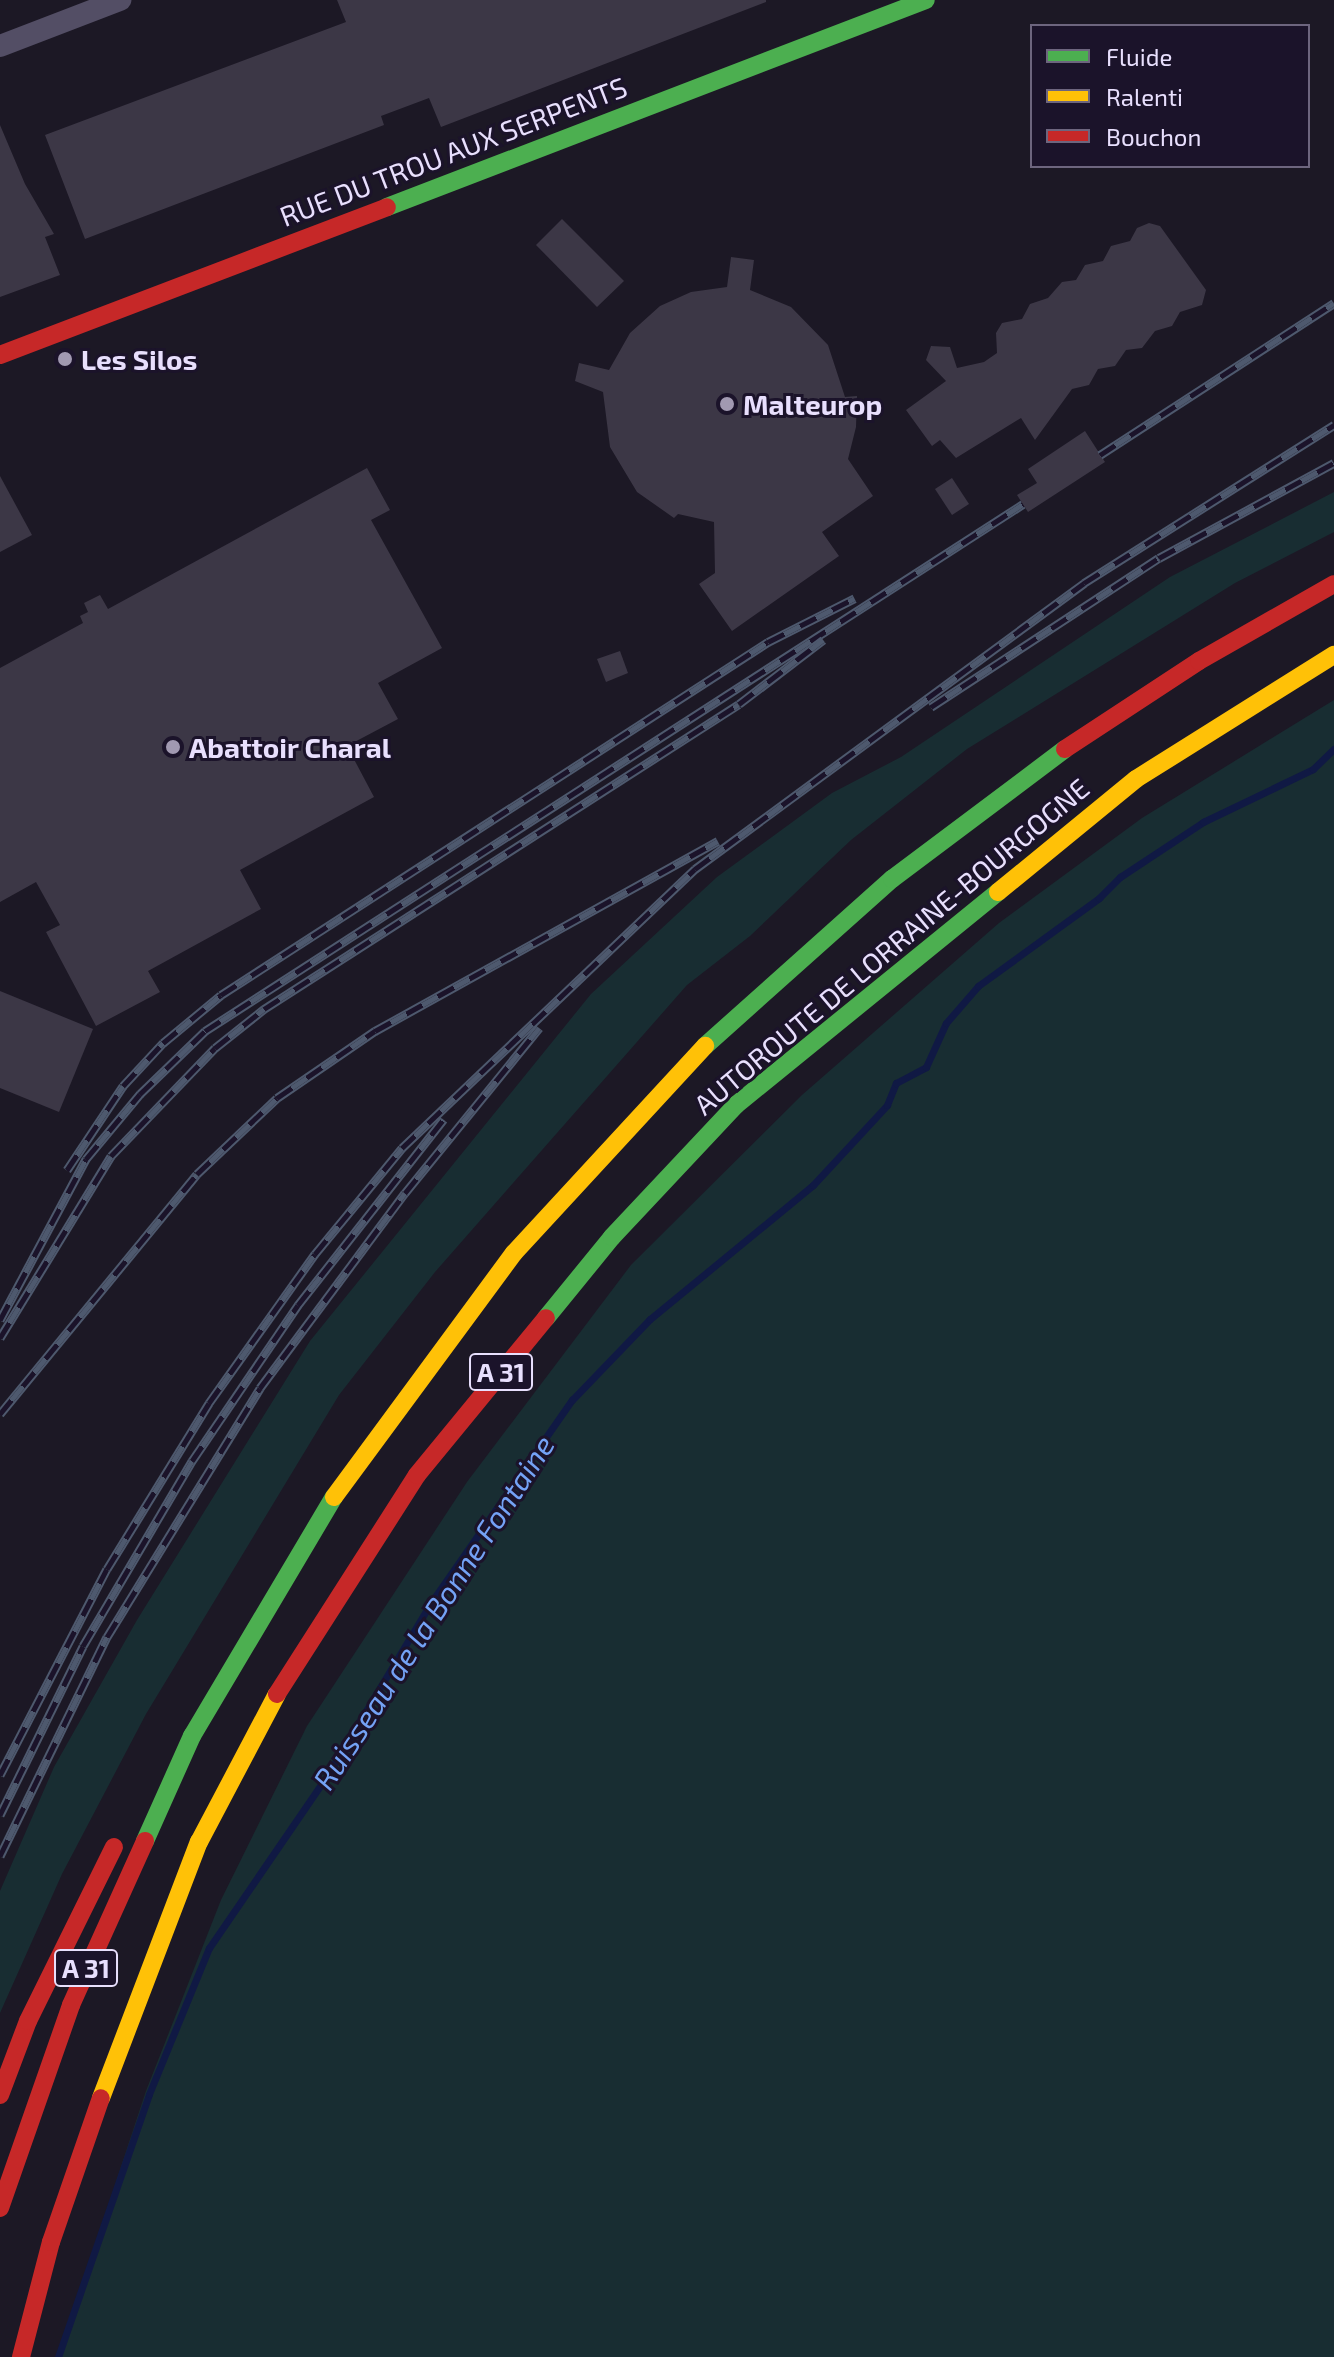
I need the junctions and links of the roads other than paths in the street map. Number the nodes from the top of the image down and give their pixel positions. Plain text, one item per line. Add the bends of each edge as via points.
1 (120, 0) edge
2 (926, 0) edge
3 (0, 46) edge
4 (0, 355) edge
5 (1334, 584) edge
6 (1334, 655) edge
7 (192, 1736) junction
8 (140, 1799) dead end
9 (127, 1823) dead end
10 (0, 2095) edge
11 (0, 2208) edge
12 (21, 2357) edge

1 - 3 street
2 - 4 main road, RUE DU TROU AUX SERPENTS
5 - 7 main road, AUTOROUTE DE LORRAINE-BOURGOGNE / A 31 via 1199,661 975,812 795,962 691,1059 595,1159 450,1332 293,1561
6 - 12 main road, AUTOROUTE DE LORRAINE-BOURGOGNE / A 31 via 1136,779 736,1105 612,1237 417,1475 287,1675 199,1842 129,2015 51,2242
7 - 8 main road
7 - 11 main road, AUTOROUTE DE LORRAINE-BOURGOGNE / A 31 via 71,2005
9 - 10 main road via 79,1911

